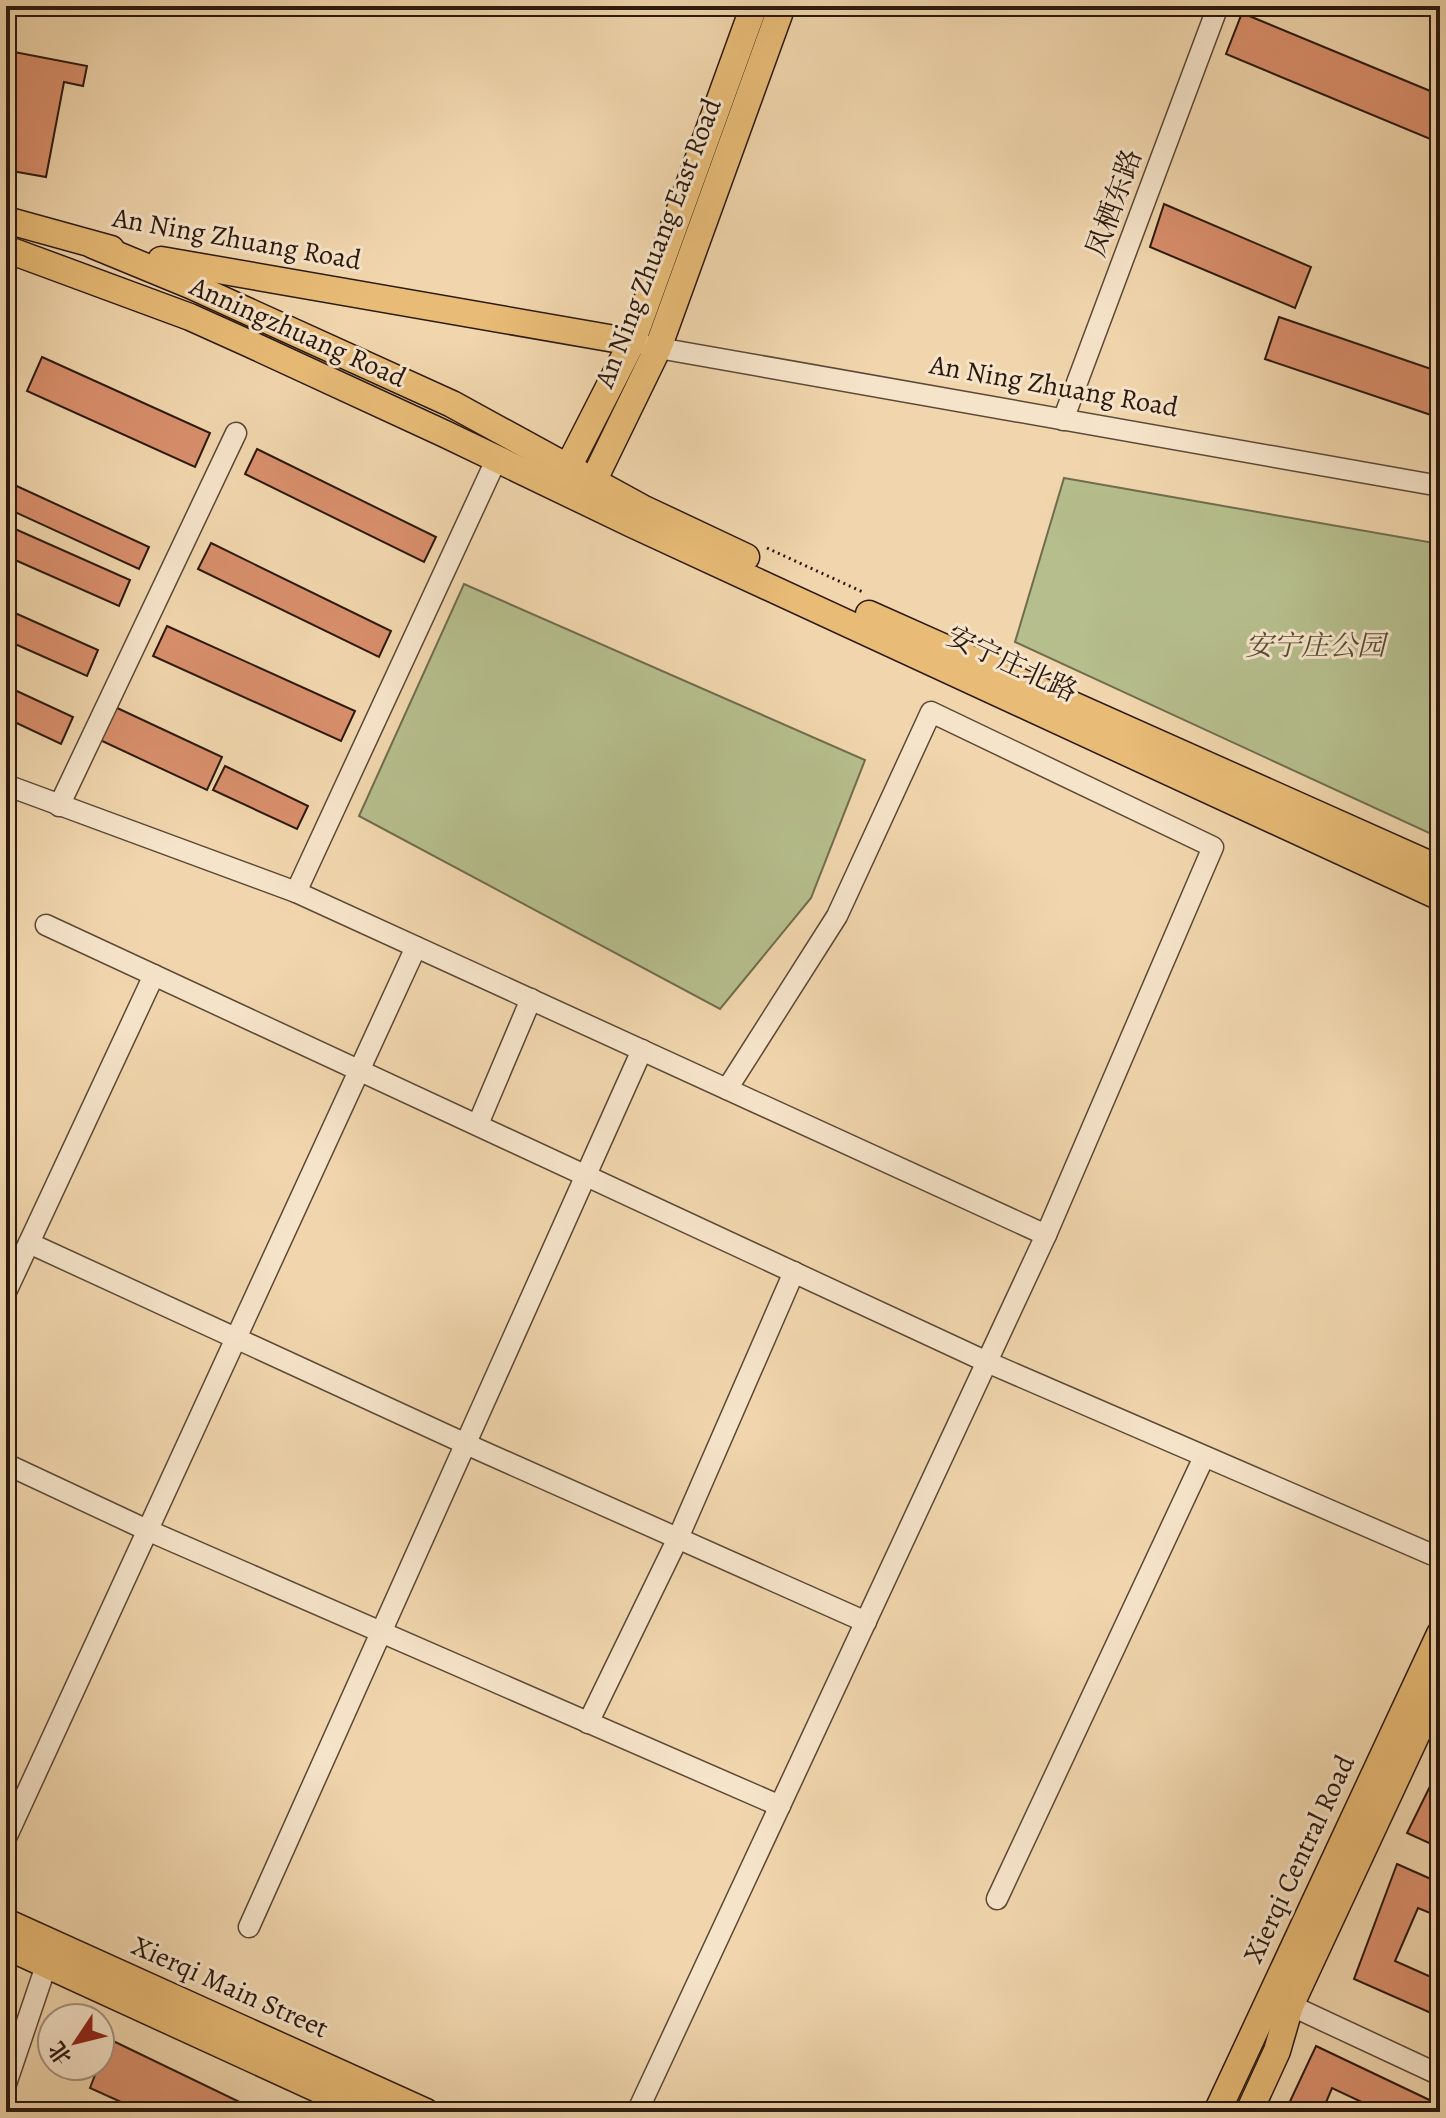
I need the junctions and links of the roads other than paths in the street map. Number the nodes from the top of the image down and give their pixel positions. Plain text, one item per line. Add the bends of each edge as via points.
1 (754, 6) edge
2 (782, 6) edge
3 (1218, 6) edge
4 (6, 220) edge
5 (93, 245) junction
6 (6, 249) edge
7 (632, 342) junction
8 (658, 348) junction
9 (1063, 420) junction
10 (236, 433) dead end
11 (497, 458) junction
12 (562, 478) junction
13 (1440, 486) edge
14 (588, 491) junction
15 (6, 785) edge
16 (59, 806) junction
17 (1440, 869) edge
18 (296, 892) junction
19 (1440, 897) edge
20 (46, 925) dead end
21 (416, 947) junction
22 (154, 975) junction
23 (531, 999) junction
24 (642, 1050) junction
25 (359, 1069) junction
26 (727, 1089) junction
27 (478, 1124) junction
28 (587, 1174) junction
29 (1046, 1235) junction
30 (29, 1243) junction
31 (794, 1272) junction
32 (6, 1292) edge
33 (236, 1338) junction
34 (987, 1362) junction
35 (466, 1444) junction
36 (1204, 1457) junction
37 (6, 1464) edge
38 (147, 1530) junction
39 (678, 1538) junction
40 (1440, 1558) edge
41 (866, 1622) junction
42 (381, 1633) junction
43 (1440, 1634) edge
44 (1440, 1684) edge
45 (588, 1723) junction
46 (780, 1806) junction
47 (6, 1838) edge
48 (997, 1899) dead end
49 (6, 1922) edge
50 (249, 1927) dead end
51 (6, 1946) edge
52 (50, 1953) junction
53 (1280, 2001) junction
54 (1440, 2075) edge
55 (6, 2084) edge
56 (639, 2108) dead end
57 (368, 2112) edge
58 (426, 2112) edge
59 (1217, 2112) edge
60 (1249, 2112) edge

1 - 7 main road, An Ning Zhuang East Road
2 - 8 main road, An Ning Zhuang East Road
3 - 9 street, 凤栖东路
4 - 5 main road
5 - 7 main road, An Ning Zhuang Road via 213,271
5 - 12 main road, An Ning Zhuang Road via 452,404
6 - 11 main road, Anningzhuang Road via 190,317
7 - 8 street, An Ning Zhuang Road
7 - 12 main road, An Ning Zhuang East Road
8 - 9 street, An Ning Zhuang Road
8 - 14 main road, An Ning Zhuang East Road
9 - 13 street, An Ning Zhuang Road
10 - 16 street
11 - 12 main road, Anningzhuang Road
11 - 18 street
12 - 14 main road, 安宁庄北路
14 - 17 main road, 安宁庄北路
14 - 19 main road, 安宁庄北路
15 - 16 street
16 - 18 street
18 - 21 street
20 - 22 street
21 - 23 street
21 - 25 street
22 - 25 street
22 - 30 street
23 - 24 street
23 - 27 street
24 - 26 street
24 - 28 street
25 - 27 street
25 - 33 street
26 - 29 street
26 - 29 street via 837,916 931,712 1213,847
27 - 28 street
28 - 31 street
28 - 35 street
29 - 34 street
30 - 32 street
30 - 33 street
31 - 34 street
31 - 39 street
33 - 35 street
33 - 38 street
34 - 36 street
34 - 41 street
35 - 39 street
35 - 42 street
36 - 40 street
36 - 48 street
37 - 38 street
38 - 42 street
38 - 47 street
39 - 41 street
39 - 45 street
41 - 46 street
42 - 45 street
42 - 50 street
43 - 53 main road, Xierqi Central Road
44 - 53 main road, Xierqi Central Road
45 - 46 street
46 - 56 street
49 - 52 main road, Xierqi Main Street
51 - 52 main road, Xierqi Main Street
52 - 55 street
52 - 57 main road, Xierqi Main Street
52 - 58 main road, Xierqi Main Street
53 - 54 street
53 - 59 main road, Xierqi Central Road
53 - 60 main road, Xierqi Central Road via 1277,2051

